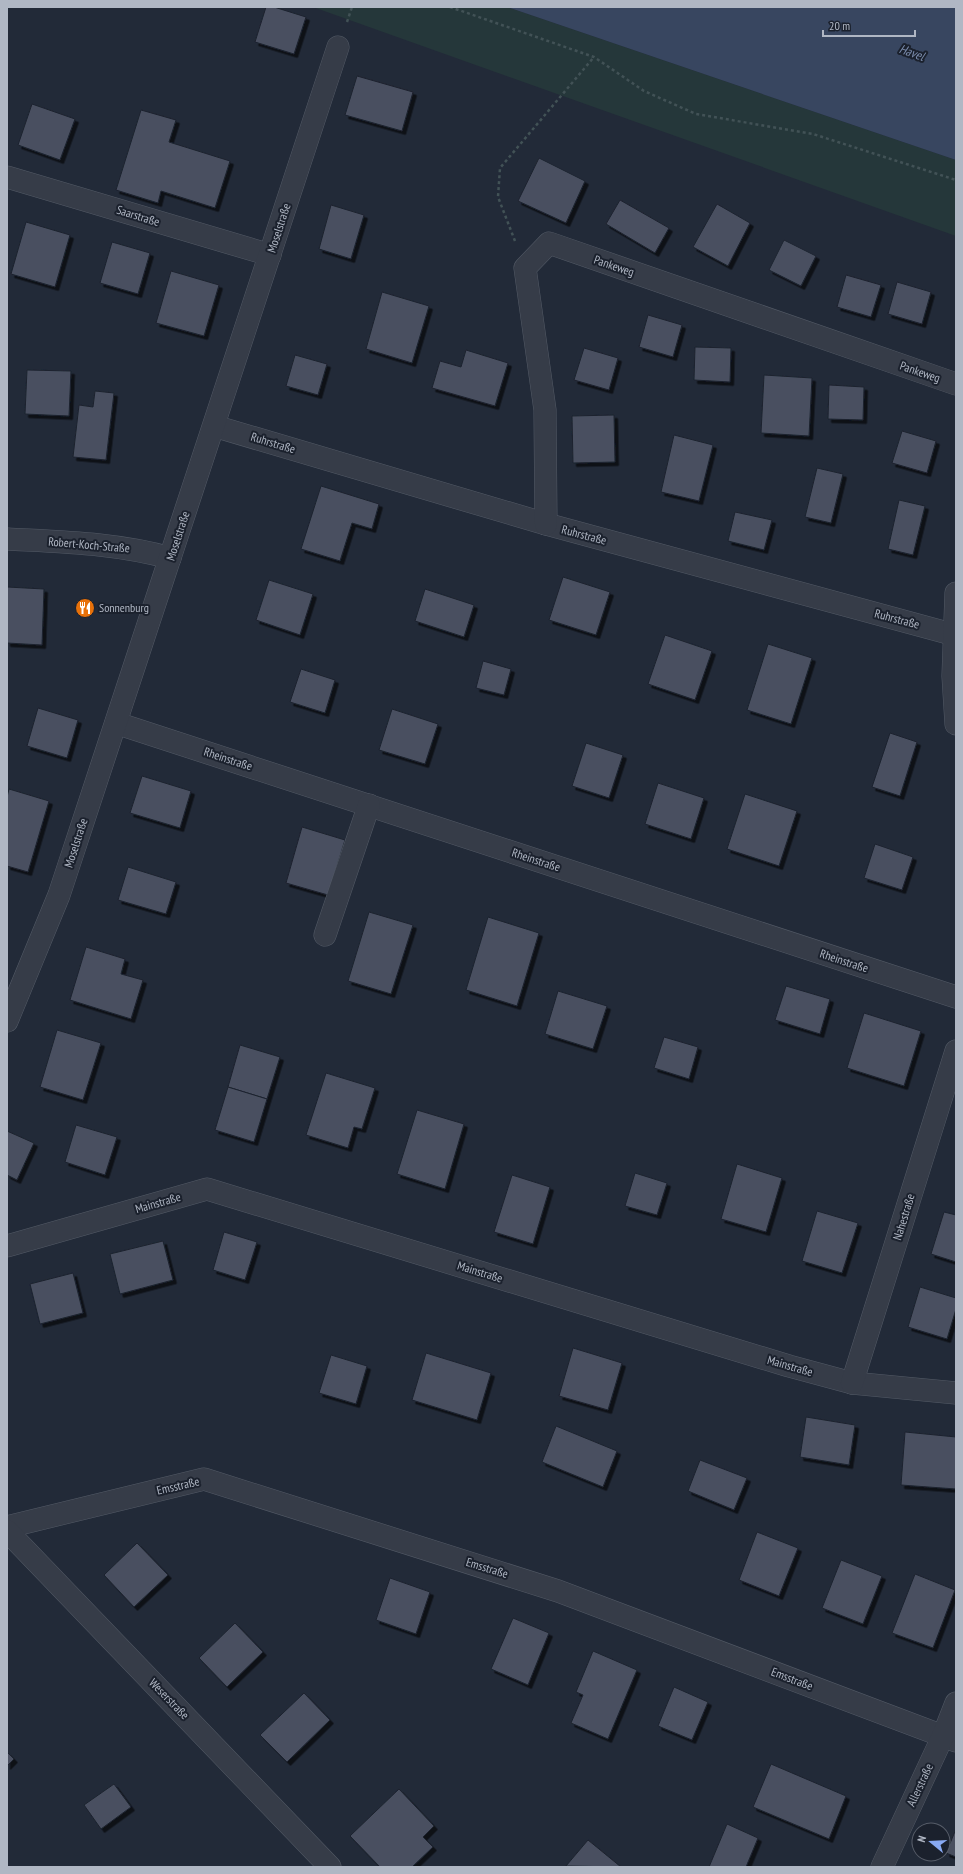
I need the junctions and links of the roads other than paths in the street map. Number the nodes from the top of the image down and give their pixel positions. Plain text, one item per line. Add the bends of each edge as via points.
1 (338, 47) dead end
2 (7, 177) edge
3 (270, 255) junction
4 (956, 384) edge
5 (214, 426) junction
6 (546, 524) junction
7 (7, 539) edge
8 (170, 558) junction
9 (956, 593) edge
10 (955, 634) edge
11 (116, 723) junction
12 (956, 724) edge
13 (369, 805) junction
14 (325, 935) dead end
15 (956, 997) edge
16 (10, 1008) edge
17 (956, 1051) edge
18 (7, 1246) edge
19 (852, 1383) junction
20 (956, 1393) edge
21 (7, 1527) edge
22 (7, 1531) edge
23 (956, 1703) edge
24 (950, 1739) edge
25 (330, 1867) edge
26 (882, 1867) edge

1 - 3 street, Moselstraße
2 - 3 street, Saarstraße
3 - 5 street, Moselstraße
4 - 6 street, Pankeweg via 548,243 525,268 545,410
5 - 6 street, Ruhrstraße
5 - 8 street, Moselstraße
6 - 10 street, Ruhrstraße
7 - 8 street, Robert-Koch-Straße via 110,545
8 - 11 street, Moselstraße
9 - 10 street
10 - 12 street via 953,676
11 - 13 street, Rheinstraße
11 - 16 street, Moselstraße via 59,895
13 - 14 street
13 - 15 street, Rheinstraße
17 - 19 street, Nahestraße
18 - 19 street, Mainstraße via 207,1189
19 - 20 street, Mainstraße
21 - 24 street, Emsstraße via 204,1479 558,1591
22 - 25 street, Weserstraße
23 - 24 street, Allerstraße
24 - 26 street, Allerstraße

